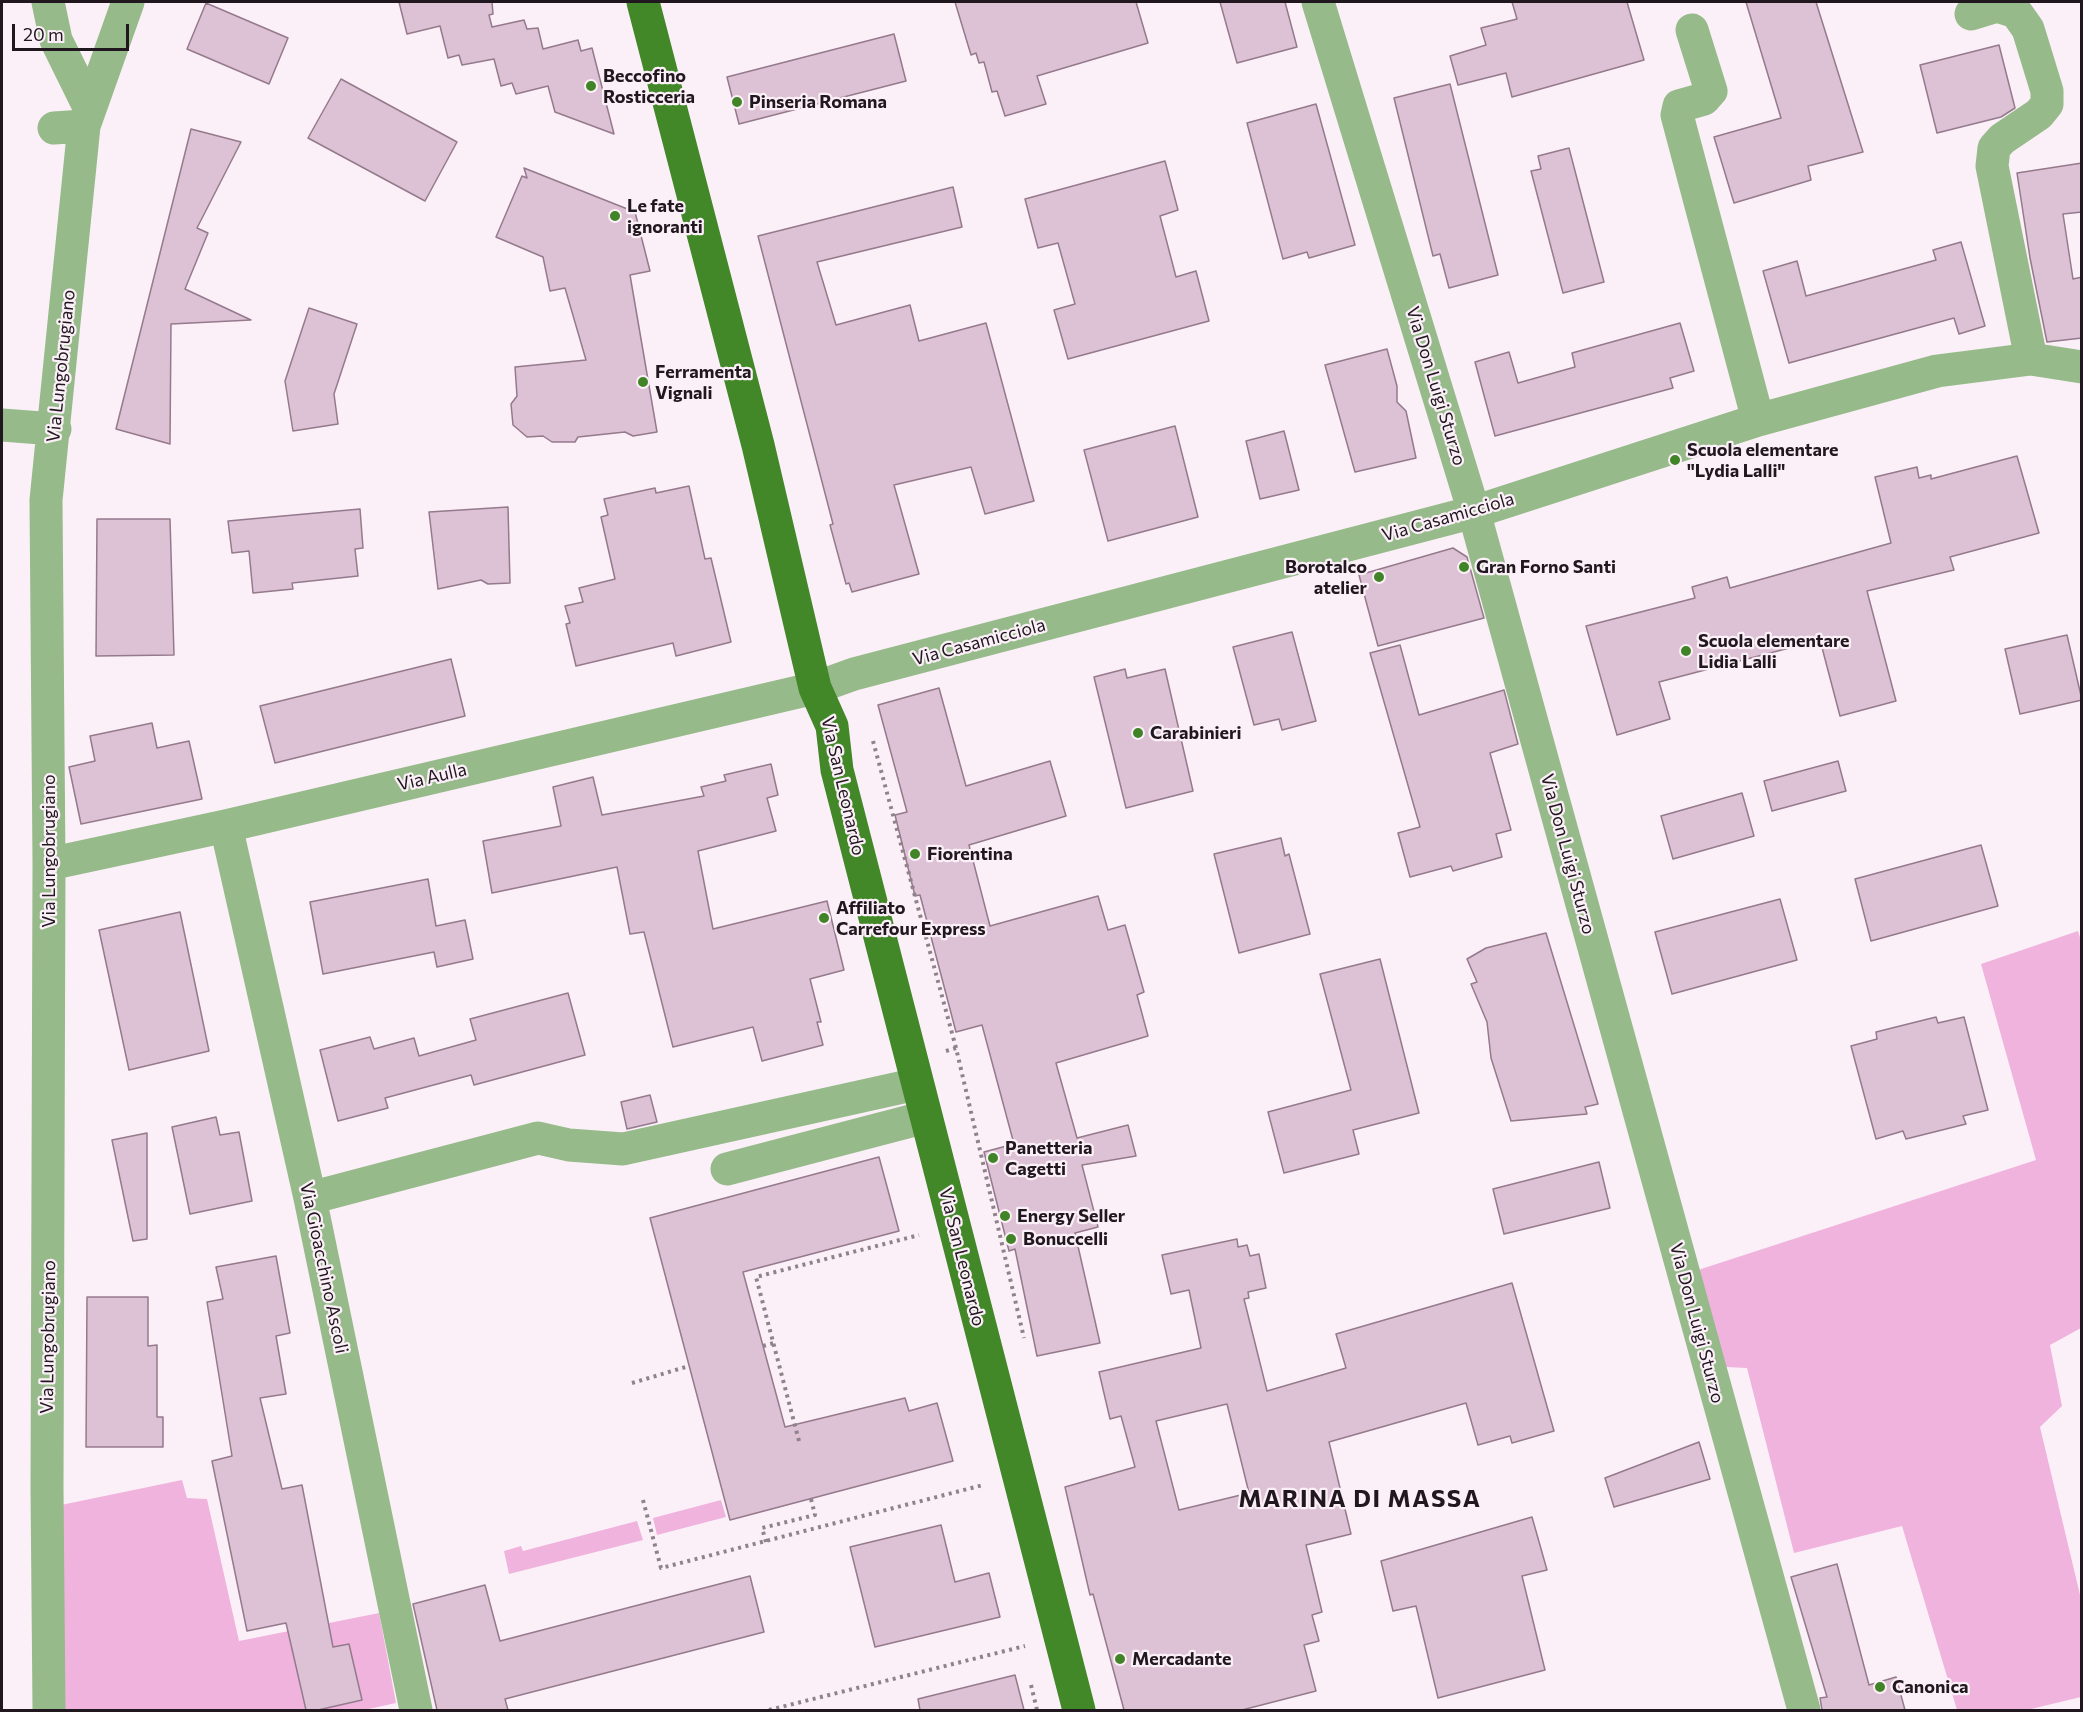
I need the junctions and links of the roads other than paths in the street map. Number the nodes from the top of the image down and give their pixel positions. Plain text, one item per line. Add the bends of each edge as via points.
1 (48, 2) edge
2 (128, 2) edge
3 (643, 2) edge
4 (1318, 2) edge
5 (1971, 14) dead end
6 (1692, 30) dead end
7 (76, 121) junction
8 (2031, 359) junction
9 (2082, 367) edge
10 (1758, 420) junction
11 (9, 425) edge
12 (55, 429) junction
13 (1474, 512) junction
14 (815, 687) junction
15 (226, 826) junction
16 (49, 864) junction
17 (917, 1084) junction
18 (926, 1117) junction
19 (727, 1169) dead end
20 (310, 1198) junction
21 (49, 1710) edge
22 (416, 1710) edge
23 (1079, 1710) edge
24 (1804, 1710) edge

1 - 7 street
2 - 7 street, Via Lungobrugiano
3 - 14 main road, Via San Leonardo via 755,434
4 - 13 street, Via Don Luigi Sturzo
5 - 8 street via 1997,6 2016,12 2028,29 2047,91 2047,104 2039,114 1994,148 1992,166
6 - 10 street via 1711,91 1704,99 1679,106 1677,115
7 - 12 street, Via Lungobrugiano
8 - 9 street, Via Casamicciola
8 - 10 street, Via Casamicciola via 1937,371
10 - 13 street, Via Casamicciola
11 - 12 street
12 - 16 street, Via Lungobrugiano via 46,501
13 - 14 street, Via Casamicciola
13 - 24 street, Via Don Luigi Sturzo
14 - 15 street, Via Aulla
14 - 17 main road, Via San Leonardo via 832,726 837,770
15 - 16 street, Via Aulla
15 - 20 street, Via Gioacchino Ascoli
16 - 21 street, Via Lungobrugiano
17 - 18 main road, Via San Leonardo
17 - 20 street via 623,1149 538,1138
18 - 19 street
18 - 23 main road, Via San Leonardo
20 - 22 street, Via Gioacchino Ascoli

